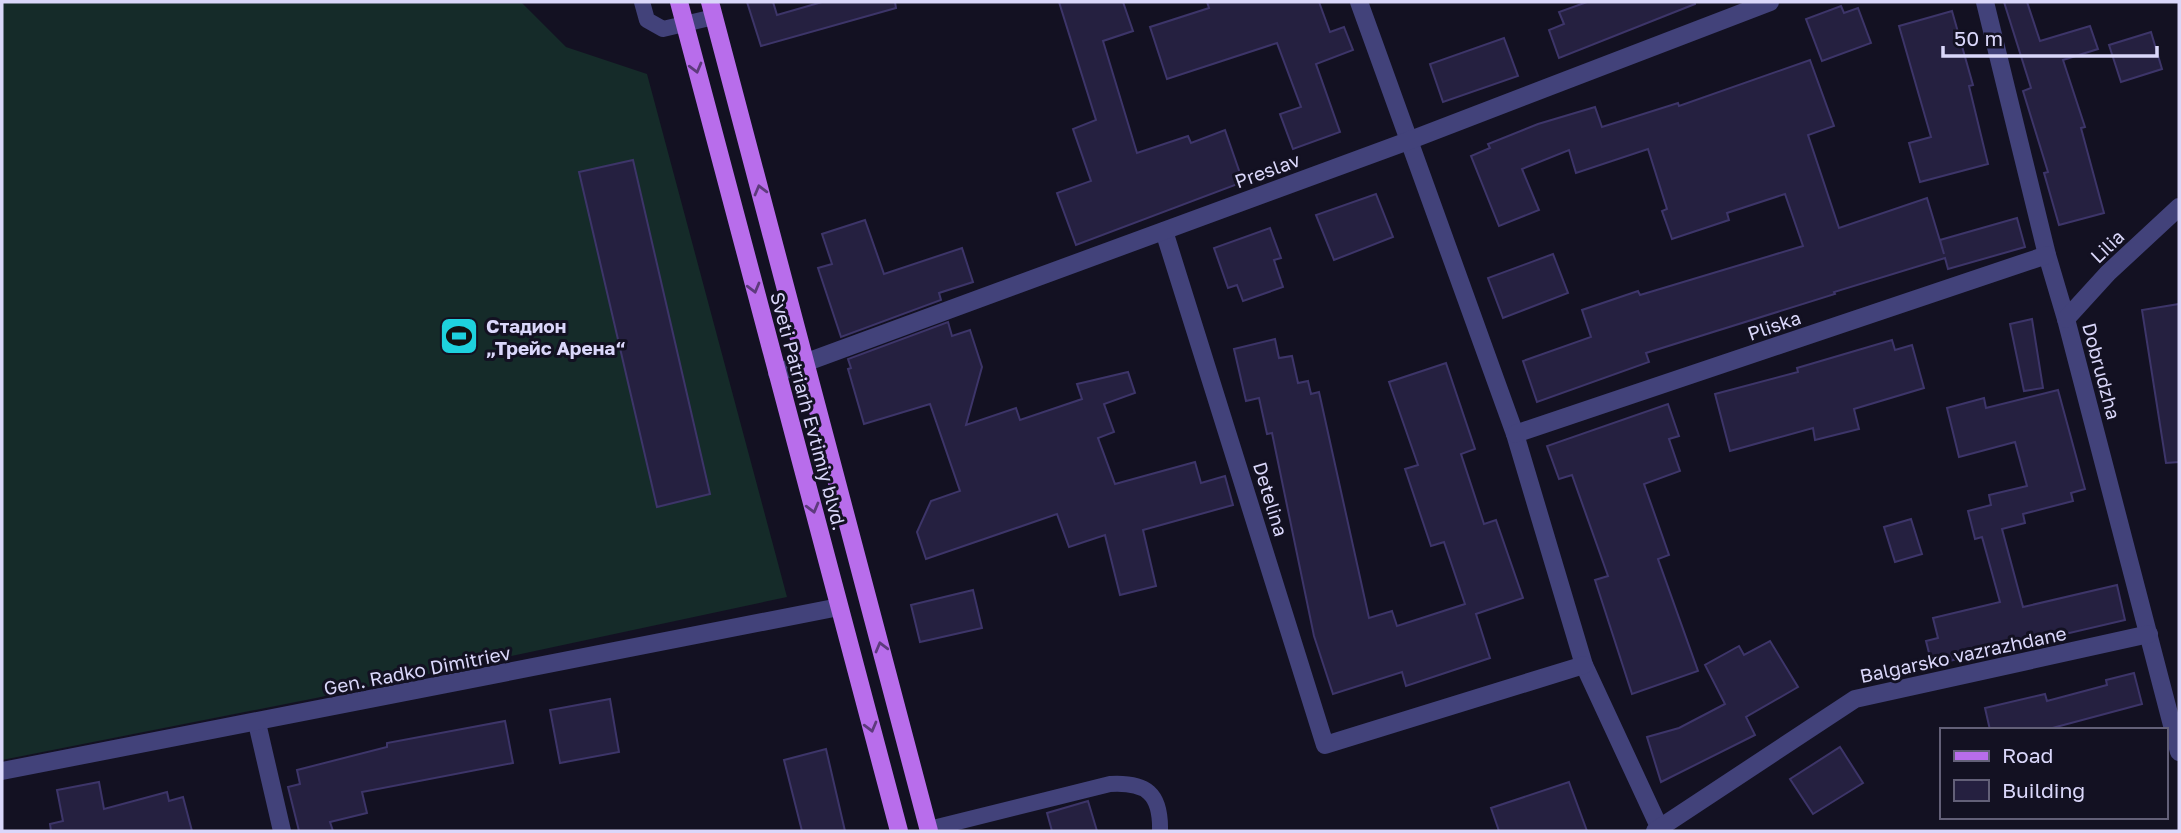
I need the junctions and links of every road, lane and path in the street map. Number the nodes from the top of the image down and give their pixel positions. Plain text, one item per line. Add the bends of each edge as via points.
1 (642, 2) edge
2 (679, 2) edge
3 (1359, 2) edge
4 (1770, 2) edge
5 (1985, 2) edge
6 (712, 9) edge
7 (685, 25) junction
8 (1408, 141) junction
9 (2179, 207) edge
10 (1164, 230) junction
11 (2047, 255) junction
12 (2066, 319) junction
13 (805, 363) junction
14 (777, 373) junction
15 (1515, 434) junction
16 (839, 607) junction
17 (2149, 634) junction
18 (1584, 665) junction
19 (257, 723) junction
20 (2179, 752) edge
21 (2, 771) edge
22 (929, 830) edge
23 (1658, 830) edge
24 (282, 831) edge
25 (899, 831) edge
26 (1160, 831) edge

1 - 7 lane via 647,20 655,26
2 - 7 main road, Sveti Patriarh Evtimiy blvd.
3 - 8 street
4 - 8 street, Preslav
5 - 11 street, Dobrudzha
6 - 7 lane
13 -> 6 main road, Sveti Patriarh Evtimiy blvd.
7 -> 14 main road, Sveti Patriarh Evtimiy blvd.
8 - 10 street, Preslav
8 - 15 street
9 - 12 street, Lilia
10 - 13 street, Preslav
10 - 18 street, Detelina via 1325,745
11 - 12 street, Dobrudzha
11 - 15 street, Pliska
12 - 17 street, Dobrudzha
13 - 14 street, Preslav
22 -> 13 main road, Sveti Patriarh Evtimiy blvd.
14 -> 16 main road, Sveti Patriarh Evtimiy blvd.
15 - 18 street
16 - 19 street, Gen. Radko Dimitriev
16 -> 25 main road, Sveti Patriarh Evtimiy blvd.
17 - 20 street, Dobrudzha
17 - 23 street, Balgarsko vazrazhdane via 1855,699
18 - 23 street
19 - 21 street, Gen. Radko Dimitriev
19 - 24 street
22 - 26 lane via 1110,784 1134,783 1153,795 1161,815

